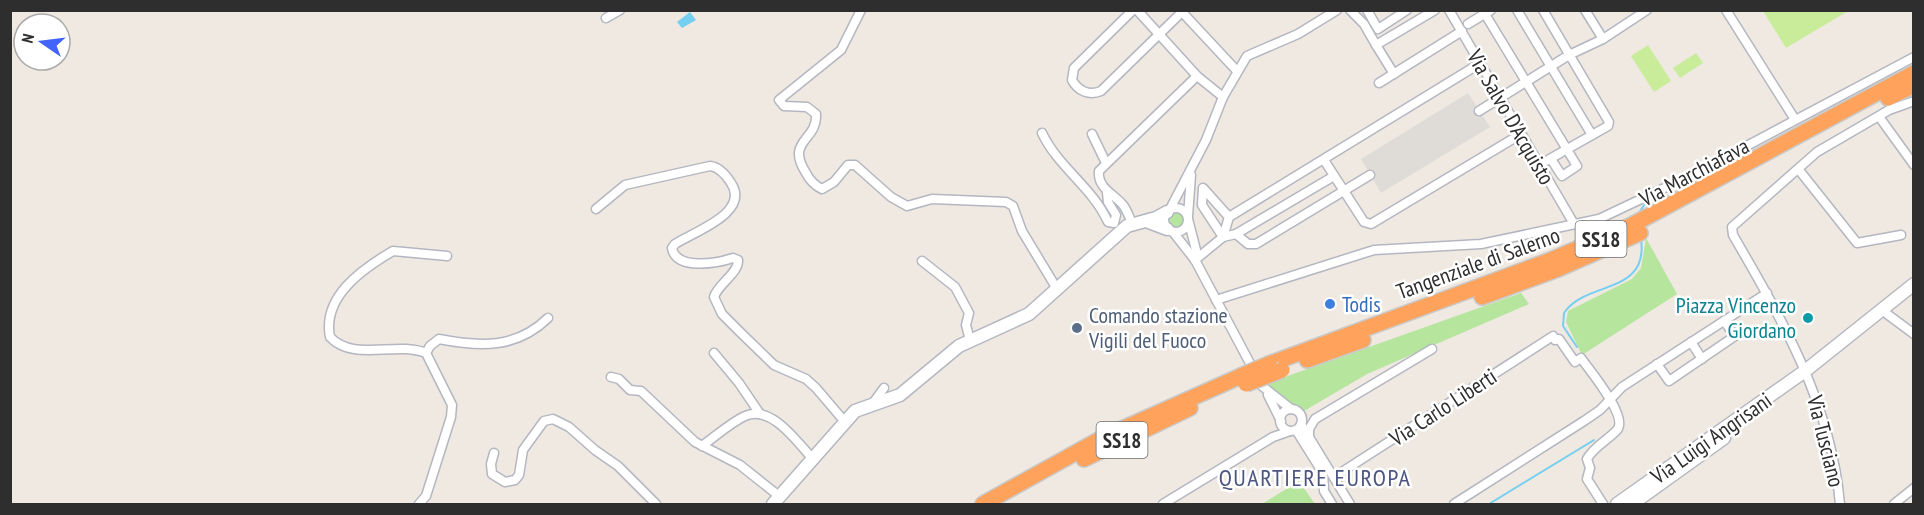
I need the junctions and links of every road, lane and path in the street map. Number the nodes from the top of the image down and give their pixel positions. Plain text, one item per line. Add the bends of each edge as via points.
1 (620, 10) edge
2 (861, 10) edge
3 (1135, 10) edge
4 (1337, 10) edge
5 (1350, 10) edge
6 (1367, 10) edge
7 (1407, 10) edge
8 (1435, 10) edge
9 (1449, 10) edge
10 (1517, 10) edge
11 (1543, 10) edge
12 (1586, 10) edge
13 (1647, 10) edge
14 (1726, 10) edge
15 (1183, 11) edge
16 (1488, 12) edge
17 (606, 18) dead end
18 (1465, 28) junction
19 (1159, 35) junction
20 (1603, 39) junction
21 (1376, 45) junction
22 (1569, 55) junction
23 (1914, 57) edge
24 (1479, 64) junction
25 (1550, 67) junction
26 (1237, 71) junction
27 (1914, 73) edge
28 (1394, 74) junction
29 (1197, 76) junction
30 (1524, 82) junction
31 (1378, 83) dead end
32 (1914, 85) edge
33 (1223, 97) junction
34 (1499, 98) junction
35 (1914, 100) edge
36 (1479, 111) dead end
37 (1794, 118) junction
38 (1880, 118) junction
39 (1042, 133) dead end
40 (1521, 134) junction
41 (1092, 135) dead end
42 (1592, 135) junction
43 (1567, 150) junction
44 (1551, 159) junction
45 (1324, 160) junction
46 (1106, 163) junction
47 (1539, 165) junction
48 (1914, 165) edge
49 (1192, 169) junction
50 (1799, 170) junction
51 (1370, 175) dead end
52 (1335, 176) junction
53 (1344, 191) junction
54 (1107, 193) junction
55 (596, 209) dead end
56 (1168, 211) junction
57 (1229, 217) junction
58 (1188, 218) junction
59 (1144, 221) junction
60 (1132, 223) junction
61 (1574, 224) junction
62 (1170, 230) junction
63 (1236, 234) junction
64 (1901, 236) dead end
65 (1220, 239) junction
66 (1194, 242) junction
67 (447, 256) dead end
68 (1195, 260) junction
69 (922, 261) dead end
70 (1914, 284) edge
71 (1057, 289) junction
72 (1767, 293) junction
73 (1914, 294) edge
74 (1216, 300) junction
75 (1887, 314) junction
76 (548, 318) dead end
77 (1724, 321) junction
78 (1914, 334) edge
79 (970, 340) junction
80 (1691, 342) junction
81 (1432, 349) dead end
82 (426, 353) junction
83 (714, 353) dead end
84 (1702, 358) junction
85 (1657, 364) junction
86 (1275, 367) junction
87 (1807, 374) junction
88 (611, 377) dead end
89 (1243, 380) junction
90 (884, 388) dead end
91 (1267, 392) junction
92 (1611, 400) junction
93 (873, 403) junction
94 (1291, 409) junction
95 (760, 414) junction
96 (1315, 419) junction
97 (845, 422) junction
98 (1281, 422) junction
99 (1297, 425) junction
100 (1309, 436) junction
101 (1273, 438) junction
102 (702, 446) junction
103 (494, 453) dead end
104 (812, 458) junction
105 (1334, 477) junction
106 (1914, 488) edge
107 (776, 500) edge
108 (419, 504) edge
109 (656, 504) edge
110 (983, 504) edge
111 (1003, 504) edge
112 (1164, 504) edge
113 (1332, 504) edge
114 (1350, 504) edge
115 (1454, 504) edge
116 (1604, 504) edge
117 (1617, 504) edge
118 (1632, 504) edge
119 (1840, 504) edge
120 (1893, 504) edge

1 - 17 street
2 - 71 street via 841,50 779,100 784,106 807,107 816,114 816,121 798,151 811,181 822,189 848,165 855,165 907,206 932,199 1006,202 1013,206 1022,231
3 - 19 street
3 - 19 street via 1074,68 1072,80 1077,87 1089,93 1101,91
4 - 26 street via 1298,34 1246,56
5 - 21 street
6 - 7 street via 1378,29
8 - 21 street
9 - 18 street, Via Salvo D'Acquisto
10 - 25 street
11 - 22 street
12 - 20 street
13 - 20 street
14 - 37 street
15 - 19 street
15 - 26 street
16 - 18 street
16 - 30 street
18 - 24 street, Via Salvo D'Acquisto
18 - 28 street
19 - 29 street
20 - 22 street
21 - 28 street
22 - 25 street
22 - 42 street via 1609,122
23 - 37 street, Via Marchiafava
24 - 34 street, Via Salvo D'Acquisto
24 - 45 street
25 - 30 street
25 - 42 street
26 - 33 street
27 - 86 highway, Tangenziale di Salerno / SS18 via 1630,226
28 - 31 street
29 - 33 street
29 - 46 street
30 - 34 street
30 - 43 street
32 - 86 highway, Tangenziale di Salerno / SS18 via 1626,239 1516,285
33 - 49 street
34 - 36 street
34 - 40 street, Via Salvo D'Acquisto
35 - 38 street
37 - 61 street, Via Marchiafava via 1613,214
38 - 48 street
38 - 50 street via 1836,139
39 - 54 street via 1101,206 1108,222 1114,223 1116,215
40 - 47 street, Via Salvo D'Acquisto
40 - 53 street via 1371,224 1364,222
41 - 46 street
42 - 43 street
43 - 44 street
43 - 44 street via 1577,166 1562,176
44 - 47 street
45 - 52 street
45 - 57 street
46 - 54 street via 1098,176
47 - 61 street, Via Salvo D'Acquisto
49 - 56 street
49 - 58 street
50 - 64 street via 1857,243
50 - 72 street, Via Tusciano via 1732,227
51 - 53 street
52 - 53 street
52 - 63 street
53 - 63 street via 1256,244 1248,244
54 - 60 street via 1117,198
55 - 97 street via 619,188 639,181 710,166 720,170 733,185 735,201 731,209 675,244 673,254 694,263 738,260 737,268 714,297 722,314 774,364 816,388
56 - 58 street via 1179,208
56 - 59 street
56 - 62 street via 1163,222
57 - 65 street
57 - 65 street via 1203,188 1202,205
58 - 62 street via 1183,230
58 - 66 street
59 - 60 street
59 - 62 street
60 - 71 street
61 - 74 street, Via Marchiafava via 1481,244 1374,250
62 - 68 street
63 - 65 street
65 - 66 street via 1204,245
65 - 68 street
66 - 68 street
67 - 82 street via 393,252 346,286 328,317 330,337 344,348
68 - 74 street
69 - 79 street via 959,292 969,313 966,325
70 - 87 street, Via Luigi Angrisani
71 - 79 street via 1019,320
72 - 77 street
72 - 87 street, Via Tusciano
73 - 75 street, Via Luigi Angrisani
74 - 91 street
75 - 78 street
75 - 87 street, Via Luigi Angrisani
76 - 82 street via 535,331 497,344 479,346 440,339
77 - 80 street
77 - 84 street via 1735,336
79 - 93 street via 900,395
80 - 84 street
80 - 85 street
81 - 96 street
82 - 108 street via 452,405 426,496
83 - 95 street
84 - 85 street via 1669,381
85 - 92 street via 1622,387
86 - 89 highway, Tangenziale di Salerno / SS18, bridge
87 - 117 street, Via Luigi Angrisani
87 - 118 street, Via Luigi Angrisani
87 - 119 street, Via Tusciano via 1829,436
88 - 102 street via 630,390 641,391
89 - 110 highway, Tangenziale di Salerno / SS18 via 1104,437
89 - 111 highway, Tangenziale di Salerno / SS18
90 - 93 street
91 - 94 street
91 - 98 street
92 - 105 street, Via Carlo Liberti via 1581,358 1575,362 1553,336
92 - 115 street
92 - 116 street via 1621,425 1589,455 1588,464 1587,479
93 - 97 street
94 - 98 street via 1283,413
94 - 99 street via 1299,412
95 - 102 street via 746,415
95 - 104 street via 787,430
96 - 99 street
96 - 100 street
97 - 104 street
98 - 99 street
98 - 101 street
99 - 100 street
99 - 101 street
99 - 113 street via 1319,464 1324,491
100 - 105 street
101 - 112 street
102 - 107 street via 740,465
103 - 109 street via 492,474 505,482 515,480 528,442 544,421 553,419 618,466
104 - 107 street
105 - 114 street
106 - 120 street

